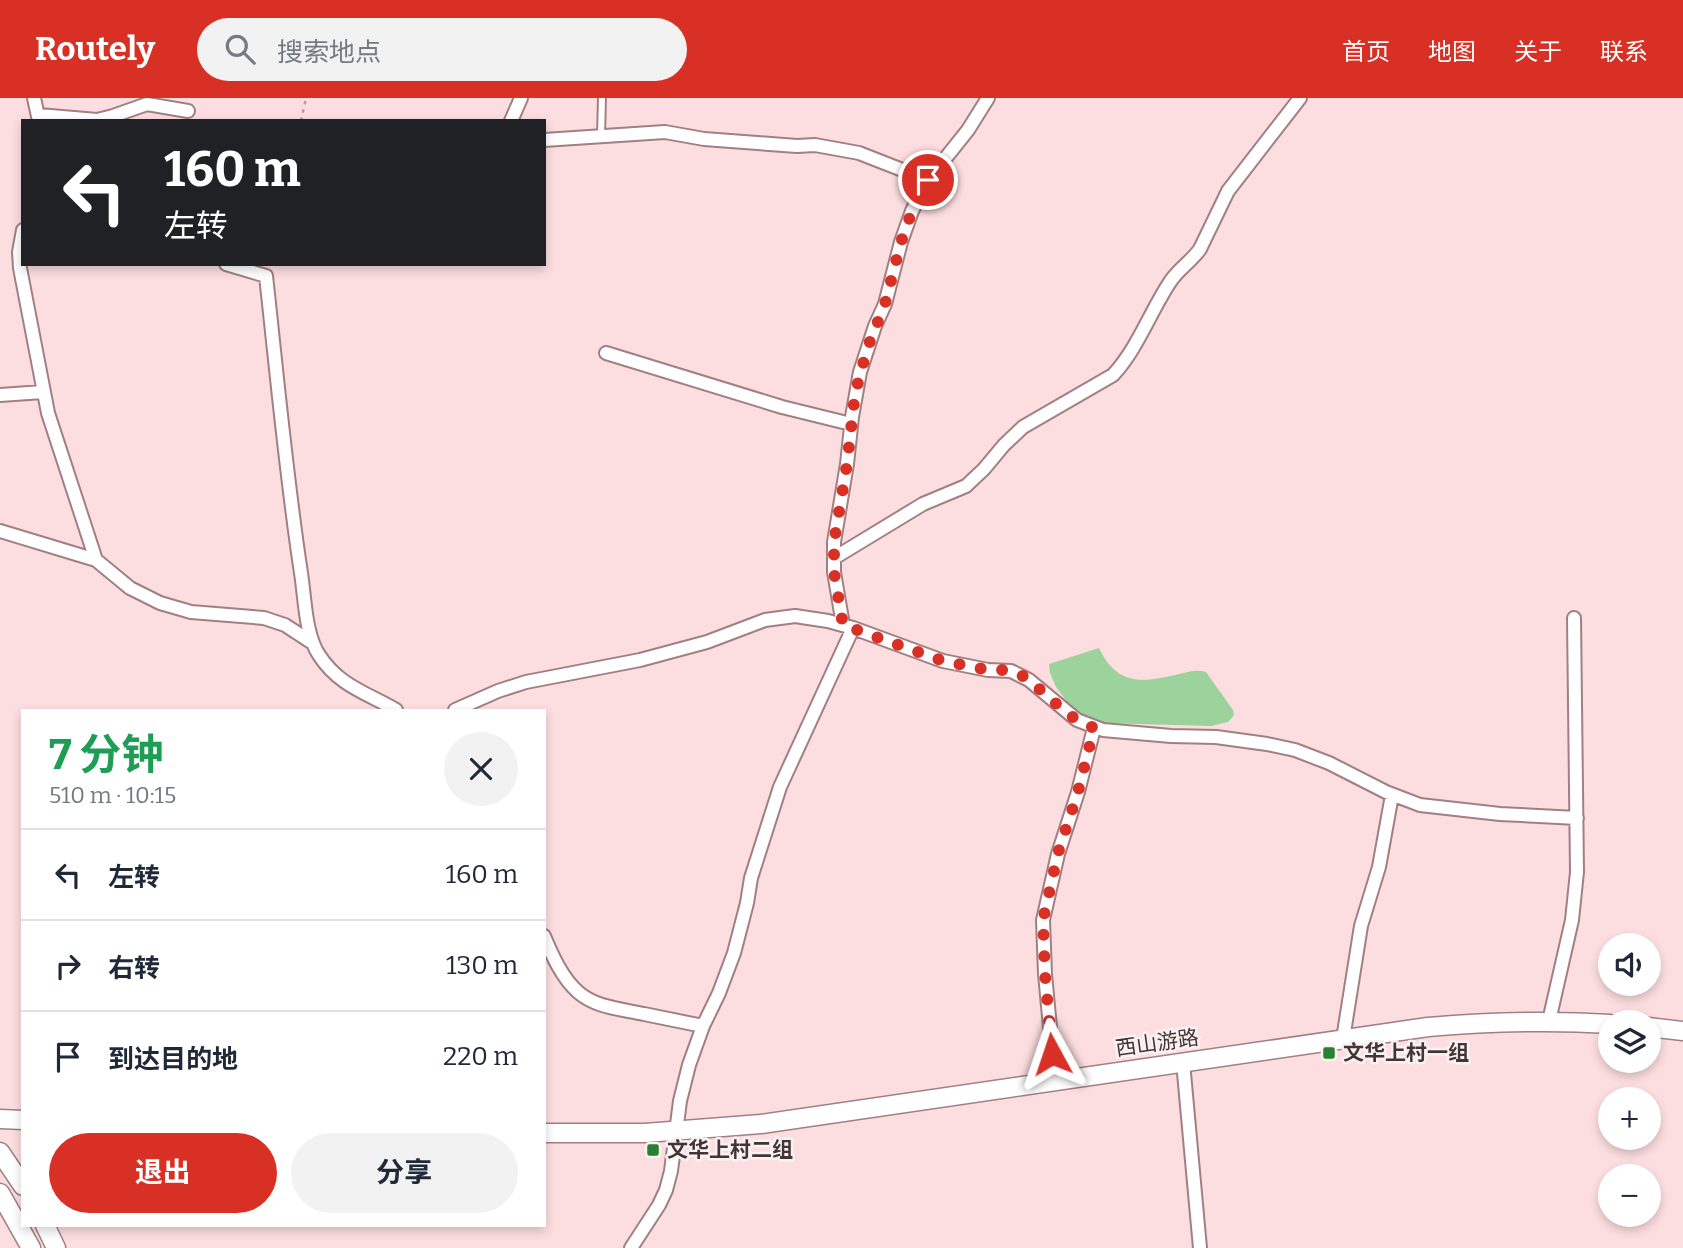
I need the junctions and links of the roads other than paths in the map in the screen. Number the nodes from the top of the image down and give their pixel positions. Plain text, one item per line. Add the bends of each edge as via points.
1 (34, 98) edge
2 (521, 98) edge
3 (602, 98) edge
4 (988, 98) edge
5 (1300, 98) edge
6 (188, 111) dead end
7 (39, 118) edge
8 (62, 119) edge
9 (108, 119) edge
10 (512, 119) edge
11 (601, 136) junction
12 (546, 139) edge
13 (928, 180) junction
14 (21, 242) edge
15 (233, 266) edge
16 (606, 354) dead end
17 (43, 392) junction
18 (0, 396) edge
19 (851, 424) junction
20 (0, 531) edge
21 (834, 558) junction
22 (96, 560) junction
23 (1574, 618) dead end
24 (848, 626) junction
25 (311, 642) junction
26 (394, 709) edge
27 (457, 709) edge
28 (1094, 728) junction
29 (1392, 795) junction
30 (1577, 818) junction
31 (546, 940) edge
32 (1549, 1021) junction
33 (1598, 1023) edge
34 (703, 1026) junction
35 (1661, 1028) edge
36 (1683, 1031) edge
37 (1343, 1039) junction
38 (1183, 1062) junction
39 (1055, 1081) junction
40 (0, 1119) edge
41 (21, 1120) edge
42 (677, 1131) junction
43 (546, 1133) edge
44 (0, 1152) edge
45 (21, 1183) edge
46 (0, 1193) edge
47 (46, 1227) edge
48 (31, 1248) edge
49 (56, 1248) edge
50 (631, 1248) edge
51 (1200, 1248) edge

1 - 7 street
2 - 10 street
3 - 11 lane
4 - 13 street
5 - 21 street via 1228,191 1194,258 1172,279 1113,375 1023,427 966,486 923,504
6 - 9 street via 147,104
7 - 8 street
11 - 12 street
11 - 13 street via 665,132 704,139 815,145 859,153
13 - 19 street via 912,211 867,349
14 - 17 street via 20,268
15 - 25 street via 266,276
16 - 19 street
17 - 18 street
17 - 22 street
19 - 21 street
20 - 22 street
21 - 24 street
22 - 25 street via 130,588 160,603 191,612 264,618
23 - 30 street
24 - 27 street via 794,617 765,621 640,660 526,682
24 - 28 street via 943,661 1021,675 1069,715
24 - 34 street via 780,787 751,878 734,953
25 - 26 street via 336,676
28 - 29 street via 1216,737 1295,750
28 - 39 street via 1043,920
29 - 30 street via 1420,804 1500,814
29 - 37 street via 1380,867 1361,926
30 - 32 street via 1572,920
31 - 34 street via 566,978 585,997
32 - 33 street, 西山游路
32 - 37 street, 西山游路 via 1461,1024
34 - 42 street via 684,1083
35 - 36 street
37 - 38 street, 西山游路
38 - 39 street, 西山游路
38 - 51 street
39 - 42 street, 西山游路 via 761,1124
40 - 41 street
42 - 43 street, 西山游路
42 - 50 street via 666,1189
44 - 45 street
46 - 48 street
47 - 49 street

